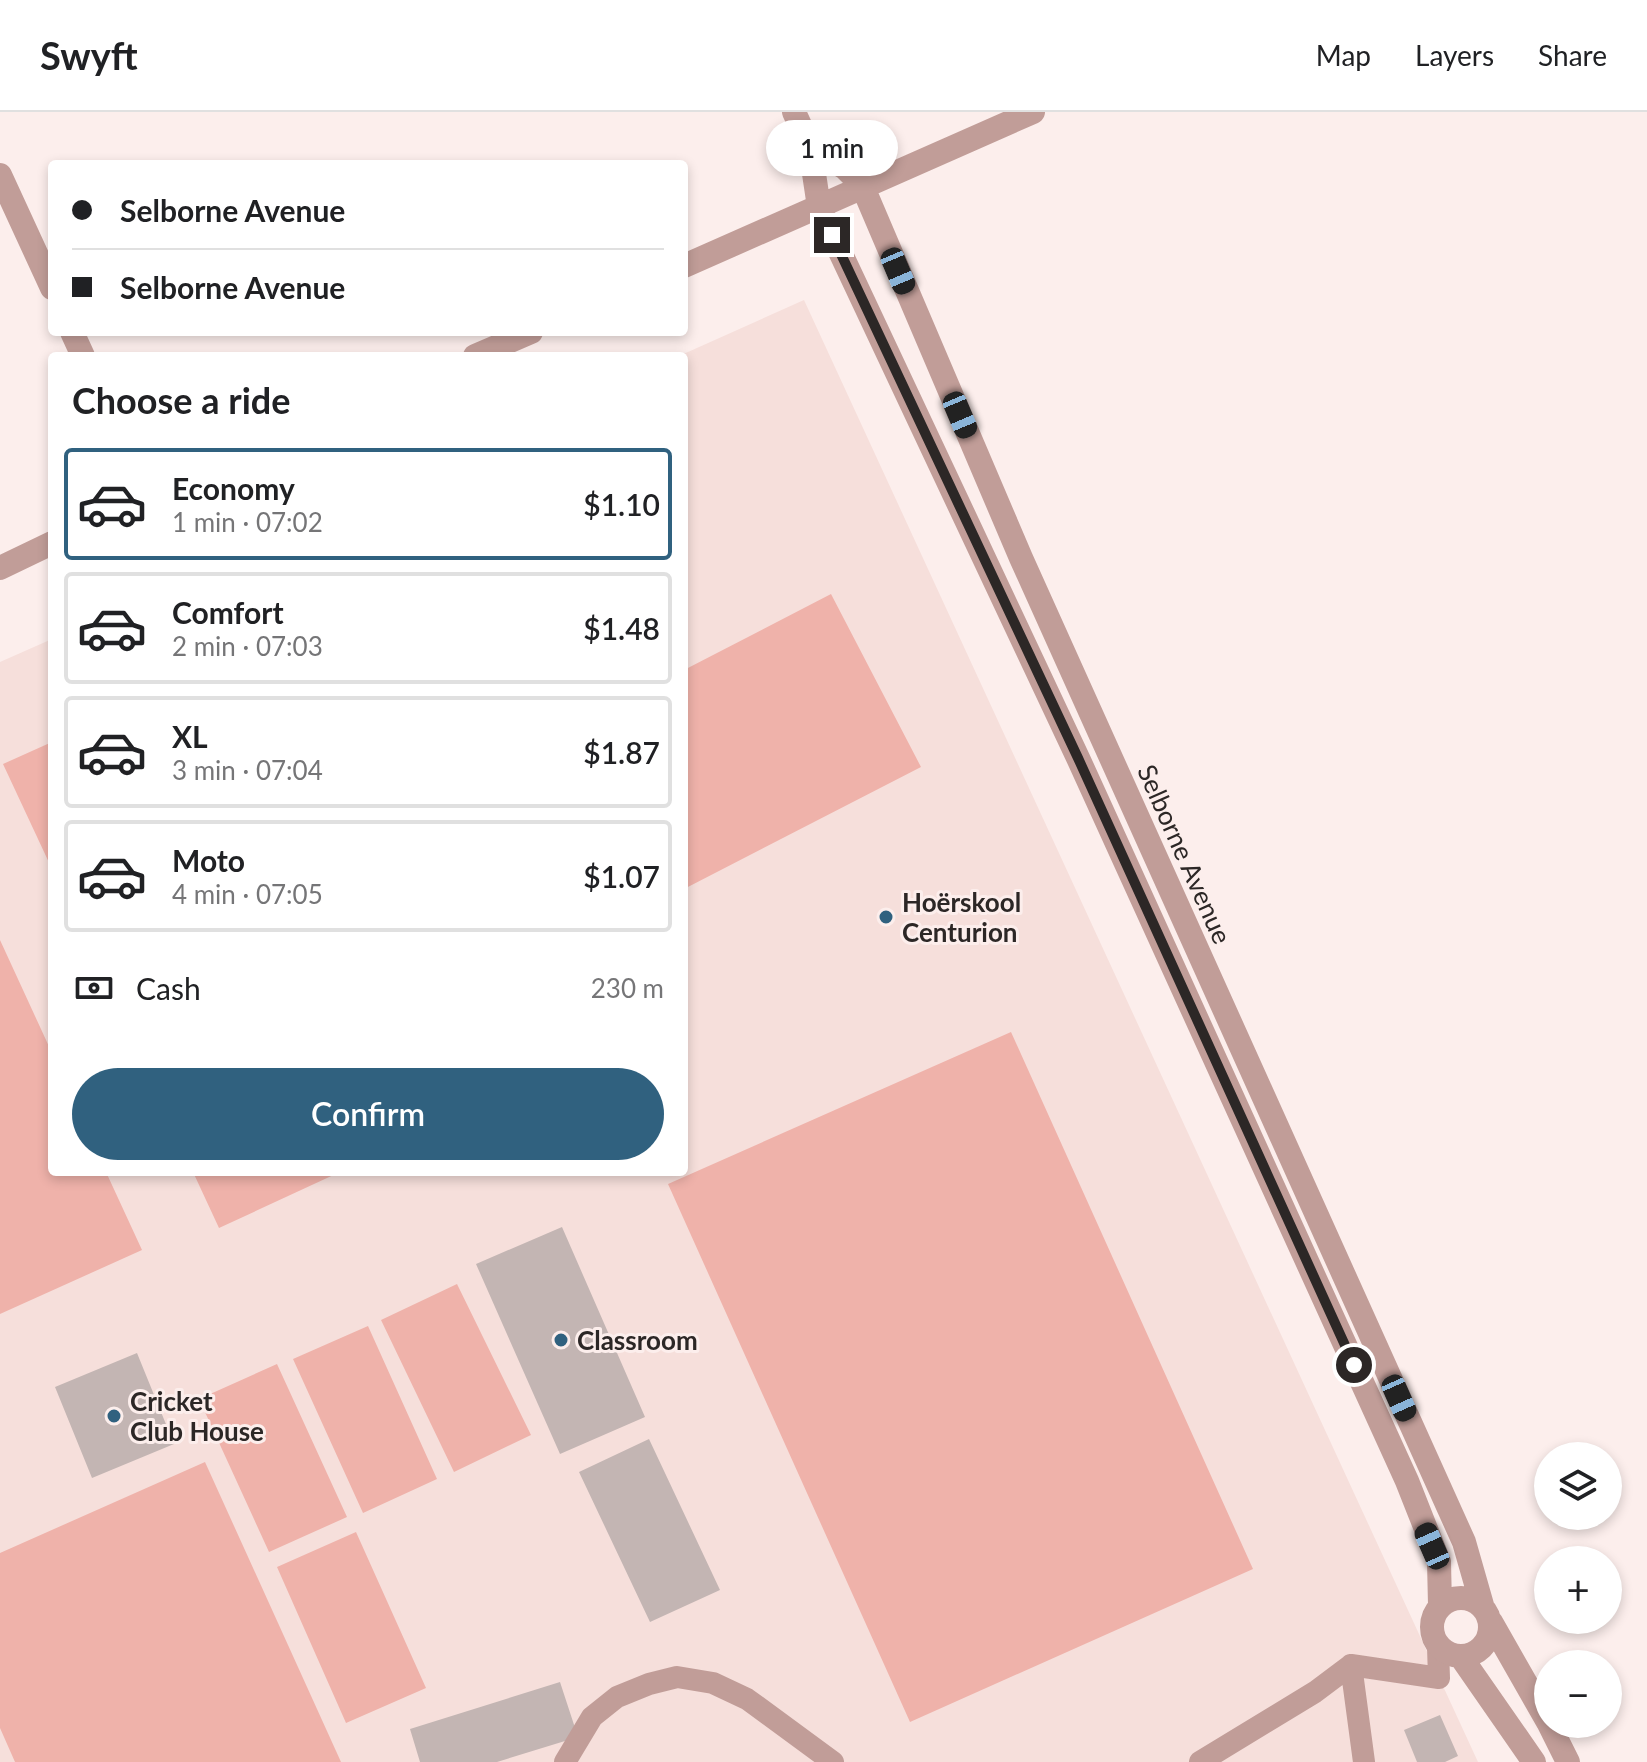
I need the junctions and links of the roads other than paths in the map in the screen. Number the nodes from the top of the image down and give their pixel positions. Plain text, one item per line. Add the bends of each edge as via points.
1 (794, 112) edge
2 (1033, 112) edge
3 (810, 147) junction
4 (0, 175) edge
5 (862, 185) junction
6 (819, 207) junction
7 (688, 264) edge
8 (48, 279) edge
9 (522, 336) edge
10 (484, 352) edge
11 (48, 545) edge
12 (1021, 558) junction
13 (0, 568) edge
14 (991, 570) junction
15 (1106, 748) junction
16 (1078, 758) junction
17 (1231, 1025) junction
18 (1204, 1034) junction
19 (1440, 1605) junction
20 (1486, 1614) junction
21 (1438, 1647) junction
22 (1461, 1657) junction
23 (1351, 1665) junction
24 (1534, 1697) edge
25 (1556, 1738) edge
26 (565, 1762) edge
27 (833, 1762) edge
28 (1200, 1762) edge
29 (1364, 1762) edge
30 (1534, 1762) edge
31 (1568, 1762) edge

1 - 3 street
2 - 5 street
3 - 5 street, Selborne Avenue
3 - 6 street
4 - 8 street
5 - 6 street
5 - 12 street, Selborne Avenue
6 - 7 street
6 - 14 street
9 - 10 street
11 - 13 street
12 - 14 street
12 - 15 street, Selborne Avenue
14 - 16 street
15 - 16 street
15 - 17 street, Selborne Avenue
16 - 18 street
17 - 18 street
17 - 20 street, Selborne Avenue via 1464,1542
18 - 19 street via 1407,1481 1439,1562
19 - 20 street via 1469,1598
19 - 21 street via 1431,1633
20 - 22 street via 1489,1639 1477,1652
20 - 24 street, Selborne Avenue
21 - 22 street
21 - 23 lane via 1439,1678
22 - 30 street
23 - 28 lane
23 - 29 lane
25 - 31 street, Selborne Avenue
26 - 27 lane via 592,1717 617,1697 677,1677 713,1683 747,1699

